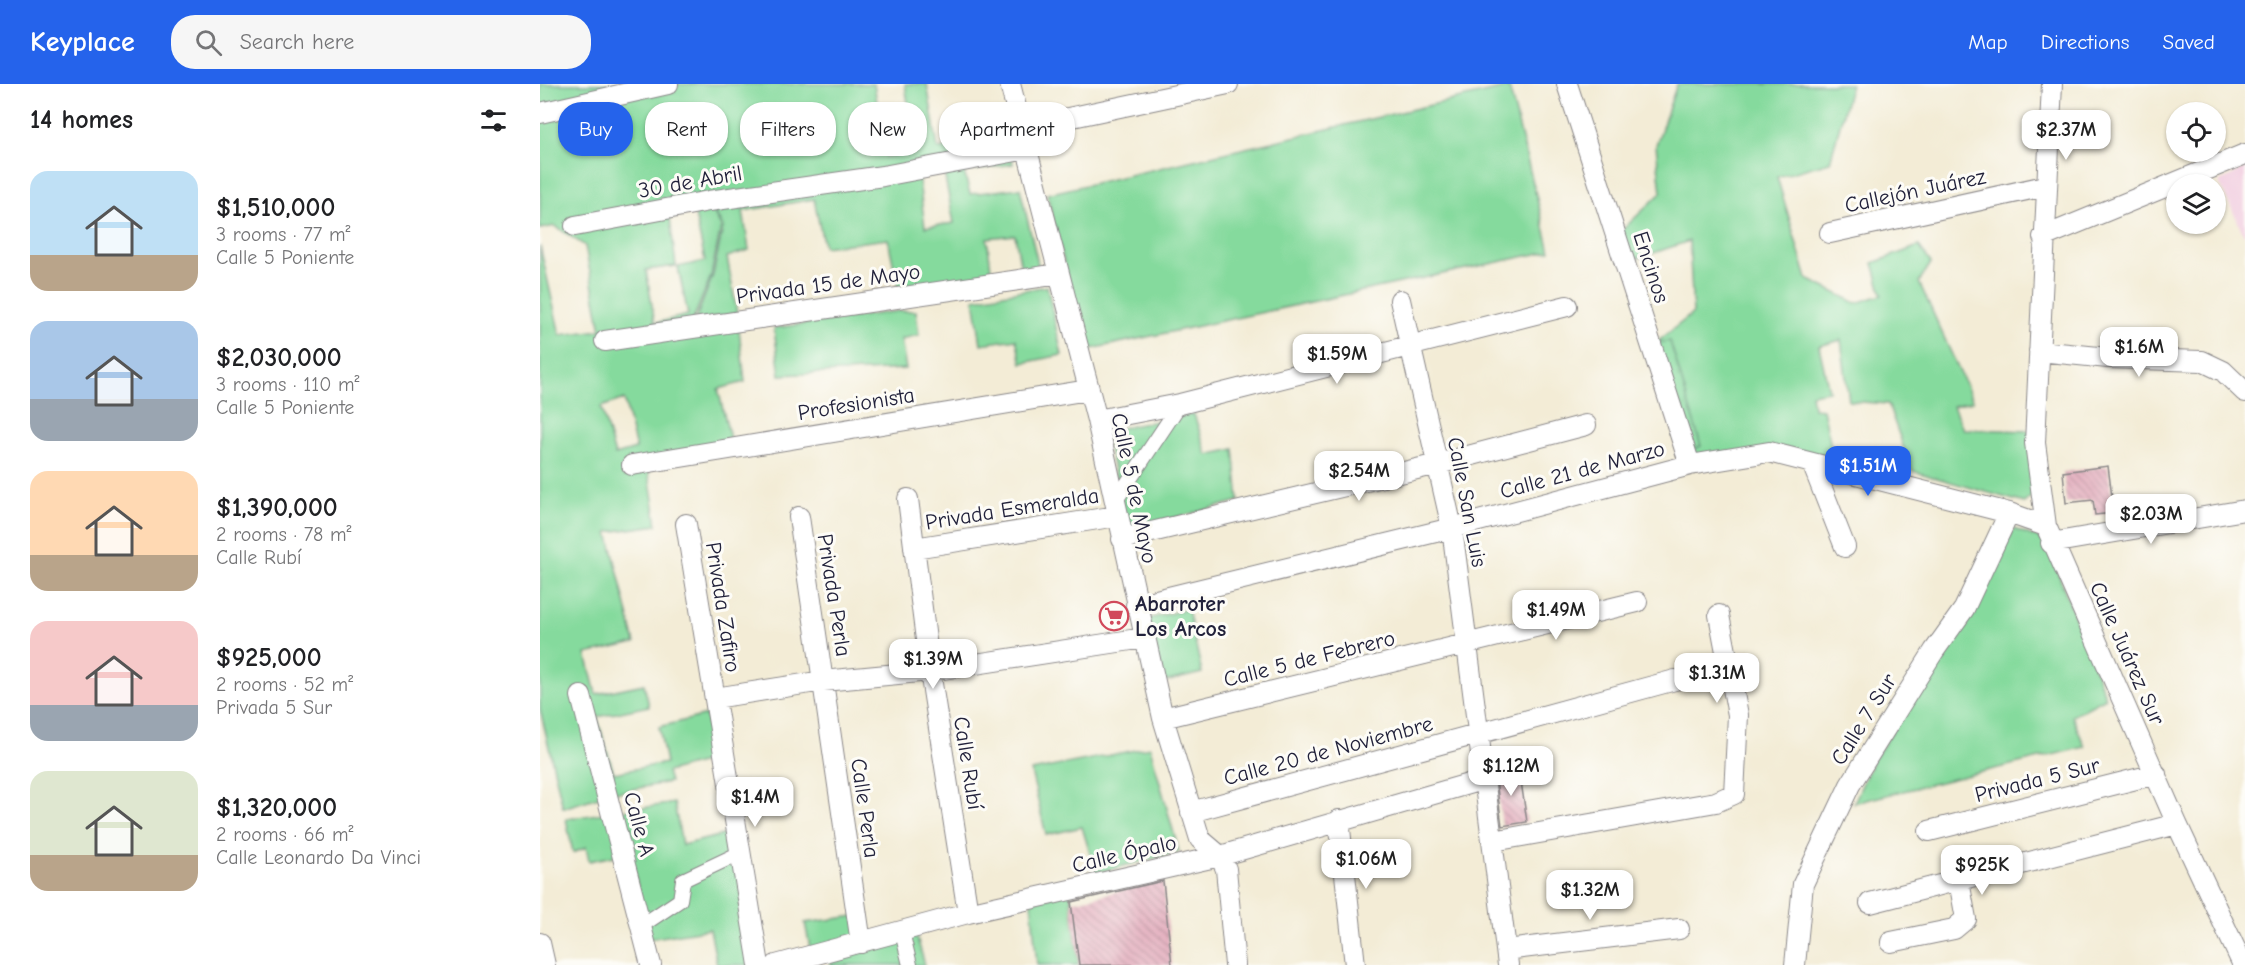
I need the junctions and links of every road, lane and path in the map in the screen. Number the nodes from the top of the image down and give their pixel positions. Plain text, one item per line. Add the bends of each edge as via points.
1 (668, 84) edge
2 (1010, 84) edge
3 (1228, 84) edge
4 (1567, 84) edge
5 (2052, 84) edge
6 (1014, 102) edge
7 (540, 113) edge
8 (1075, 117) edge
9 (2245, 154) edge
10 (990, 156) edge
11 (1029, 156) edge
12 (2045, 186) junction
13 (575, 226) dead end
14 (1830, 233) dead end
15 (2043, 237) junction
16 (1059, 274) junction
17 (1400, 300) dead end
18 (1567, 306) dead end
19 (605, 341) dead end
20 (1410, 347) junction
21 (2038, 351) junction
22 (1089, 390) junction
23 (2245, 392) edge
24 (1180, 404) junction
25 (1096, 420) junction
26 (1586, 425) dead end
27 (1812, 463) junction
28 (1438, 464) junction
29 (632, 465) dead end
30 (1690, 465) junction
31 (908, 499) dead end
32 (1115, 510) junction
33 (2245, 510) edge
34 (2009, 513) junction
35 (799, 517) dead end
36 (686, 524) dead end
37 (1452, 528) junction
38 (2049, 534) junction
39 (1122, 539) junction
40 (1845, 547) dead end
41 (914, 548) junction
42 (1637, 602) dead end
43 (1136, 605) junction
44 (1719, 615) dead end
45 (1144, 638) junction
46 (1467, 644) junction
47 (930, 671) junction
48 (1675, 680) dead end
49 (823, 681) junction
50 (581, 696) dead end
51 (715, 698) junction
52 (1163, 718) junction
53 (1479, 733) junction
54 (2156, 774) junction
55 (1482, 780) junction
56 (1191, 812) junction
57 (1339, 820) junction
58 (2177, 824) junction
59 (1929, 831) dead end
60 (1493, 841) junction
61 (740, 853) junction
62 (1220, 856) junction
63 (1959, 881) junction
64 (1870, 903) dead end
65 (968, 913) junction
66 (641, 926) junction
67 (1679, 929) dead end
68 (902, 932) junction
69 (1891, 942) dead end
70 (540, 943) edge
71 (861, 943) junction
72 (1507, 957) edge
73 (827, 959) edge
74 (545, 965) edge
75 (651, 965) edge
76 (759, 965) edge
77 (776, 965) edge
78 (910, 965) edge
79 (1234, 965) edge
80 (1355, 965) edge
81 (1795, 965) edge
82 (2242, 965) edge

1 - 7 street
2 - 6 street, Calle 5 de Mayo
3 - 8 street
4 - 30 street, Encinos
5 - 12 street, Calle Juárez Sur
9 - 15 street
10 - 13 street, 30 de Abril
11 - 16 street, Calle 5 de Mayo
12 - 14 street, Callejón Juárez
12 - 15 street, Calle Juárez Sur
15 - 21 street, Calle Juárez Sur
16 - 19 street, Privada 15 de Mayo
16 - 22 street, Calle 5 de Mayo
17 - 20 street, Calle San Luis
18 - 20 street
20 - 24 street
20 - 28 street, Calle San Luis
21 - 23 street via 2202,361 2223,371
21 - 38 street, Calle Juárez Sur via 2035,443
22 - 25 street, Calle 5 de Mayo
22 - 29 street, Profesionista
24 - 25 street
24 - 32 street
25 - 32 street, Calle 5 de Mayo
26 - 28 street
27 - 30 street, Calle 21 de Marzo via 1769,452
27 - 34 street, Calle 21 de Marzo
27 - 40 street
28 - 37 street, Calle San Luis
28 - 39 street
30 - 37 street, Calle 21 de Marzo
31 - 41 street, Calle Rubí
32 - 39 street, Calle 5 de Mayo
32 - 41 street, Privada Esmeralda
33 - 38 street
34 - 38 street, Calle 21 de Marzo
34 - 81 street, Calle 7 Sur via 1964,609 1850,785 1821,844 1803,884
35 - 49 street, Privada Perla
36 - 51 street, Privada Zafiro
37 - 43 street, Calle 21 de Marzo
37 - 46 street, Calle San Luis
38 - 54 street, Calle Juárez Sur
39 - 43 street, Calle 5 de Mayo
41 - 47 street, Calle Rubí
42 - 46 street, Calle 5 de Febrero
43 - 45 street, Calle 5 de Mayo
44 - 60 street via 1738,715 1734,794 1716,802
45 - 47 street
45 - 52 street, Calle 5 de Mayo
46 - 52 street, Calle 5 de Febrero
46 - 53 street, Calle San Luis
47 - 49 street
47 - 65 street, Calle Rubí
48 - 53 street, Calle 20 de Noviembre
49 - 51 street
49 - 71 street, Calle Perla
50 - 66 street, Calle A
51 - 61 street, Privada Zafiro
52 - 56 street, Calle 5 de Mayo
53 - 55 street, Calle San Luis
53 - 56 street, Calle 20 de Noviembre
54 - 58 street, Calle Juárez Sur
54 - 59 street, Privada 5 Sur
55 - 57 street, Calle Ópalo
55 - 60 street, Calle San Luis
56 - 62 street, Calle 5 de Mayo via 1200,839
57 - 62 street, Calle Ópalo
57 - 80 street
58 - 63 street
58 - 82 street, Calle Juárez Sur
60 - 72 street, Calle San Luis
61 - 66 street via 683,880 680,900
61 - 76 street, Privada Zafiro
62 - 65 street, Calle Ópalo
62 - 79 street via 1226,869
63 - 64 street
63 - 69 street via 1966,919 1954,928
65 - 68 street, Calle Ópalo
66 - 75 street, Calle A
67 - 72 street
68 - 71 street, Calle Ópalo
68 - 78 street
70 - 74 street
71 - 73 street, Calle Ópalo
73 - 77 street, Calle Ópalo

